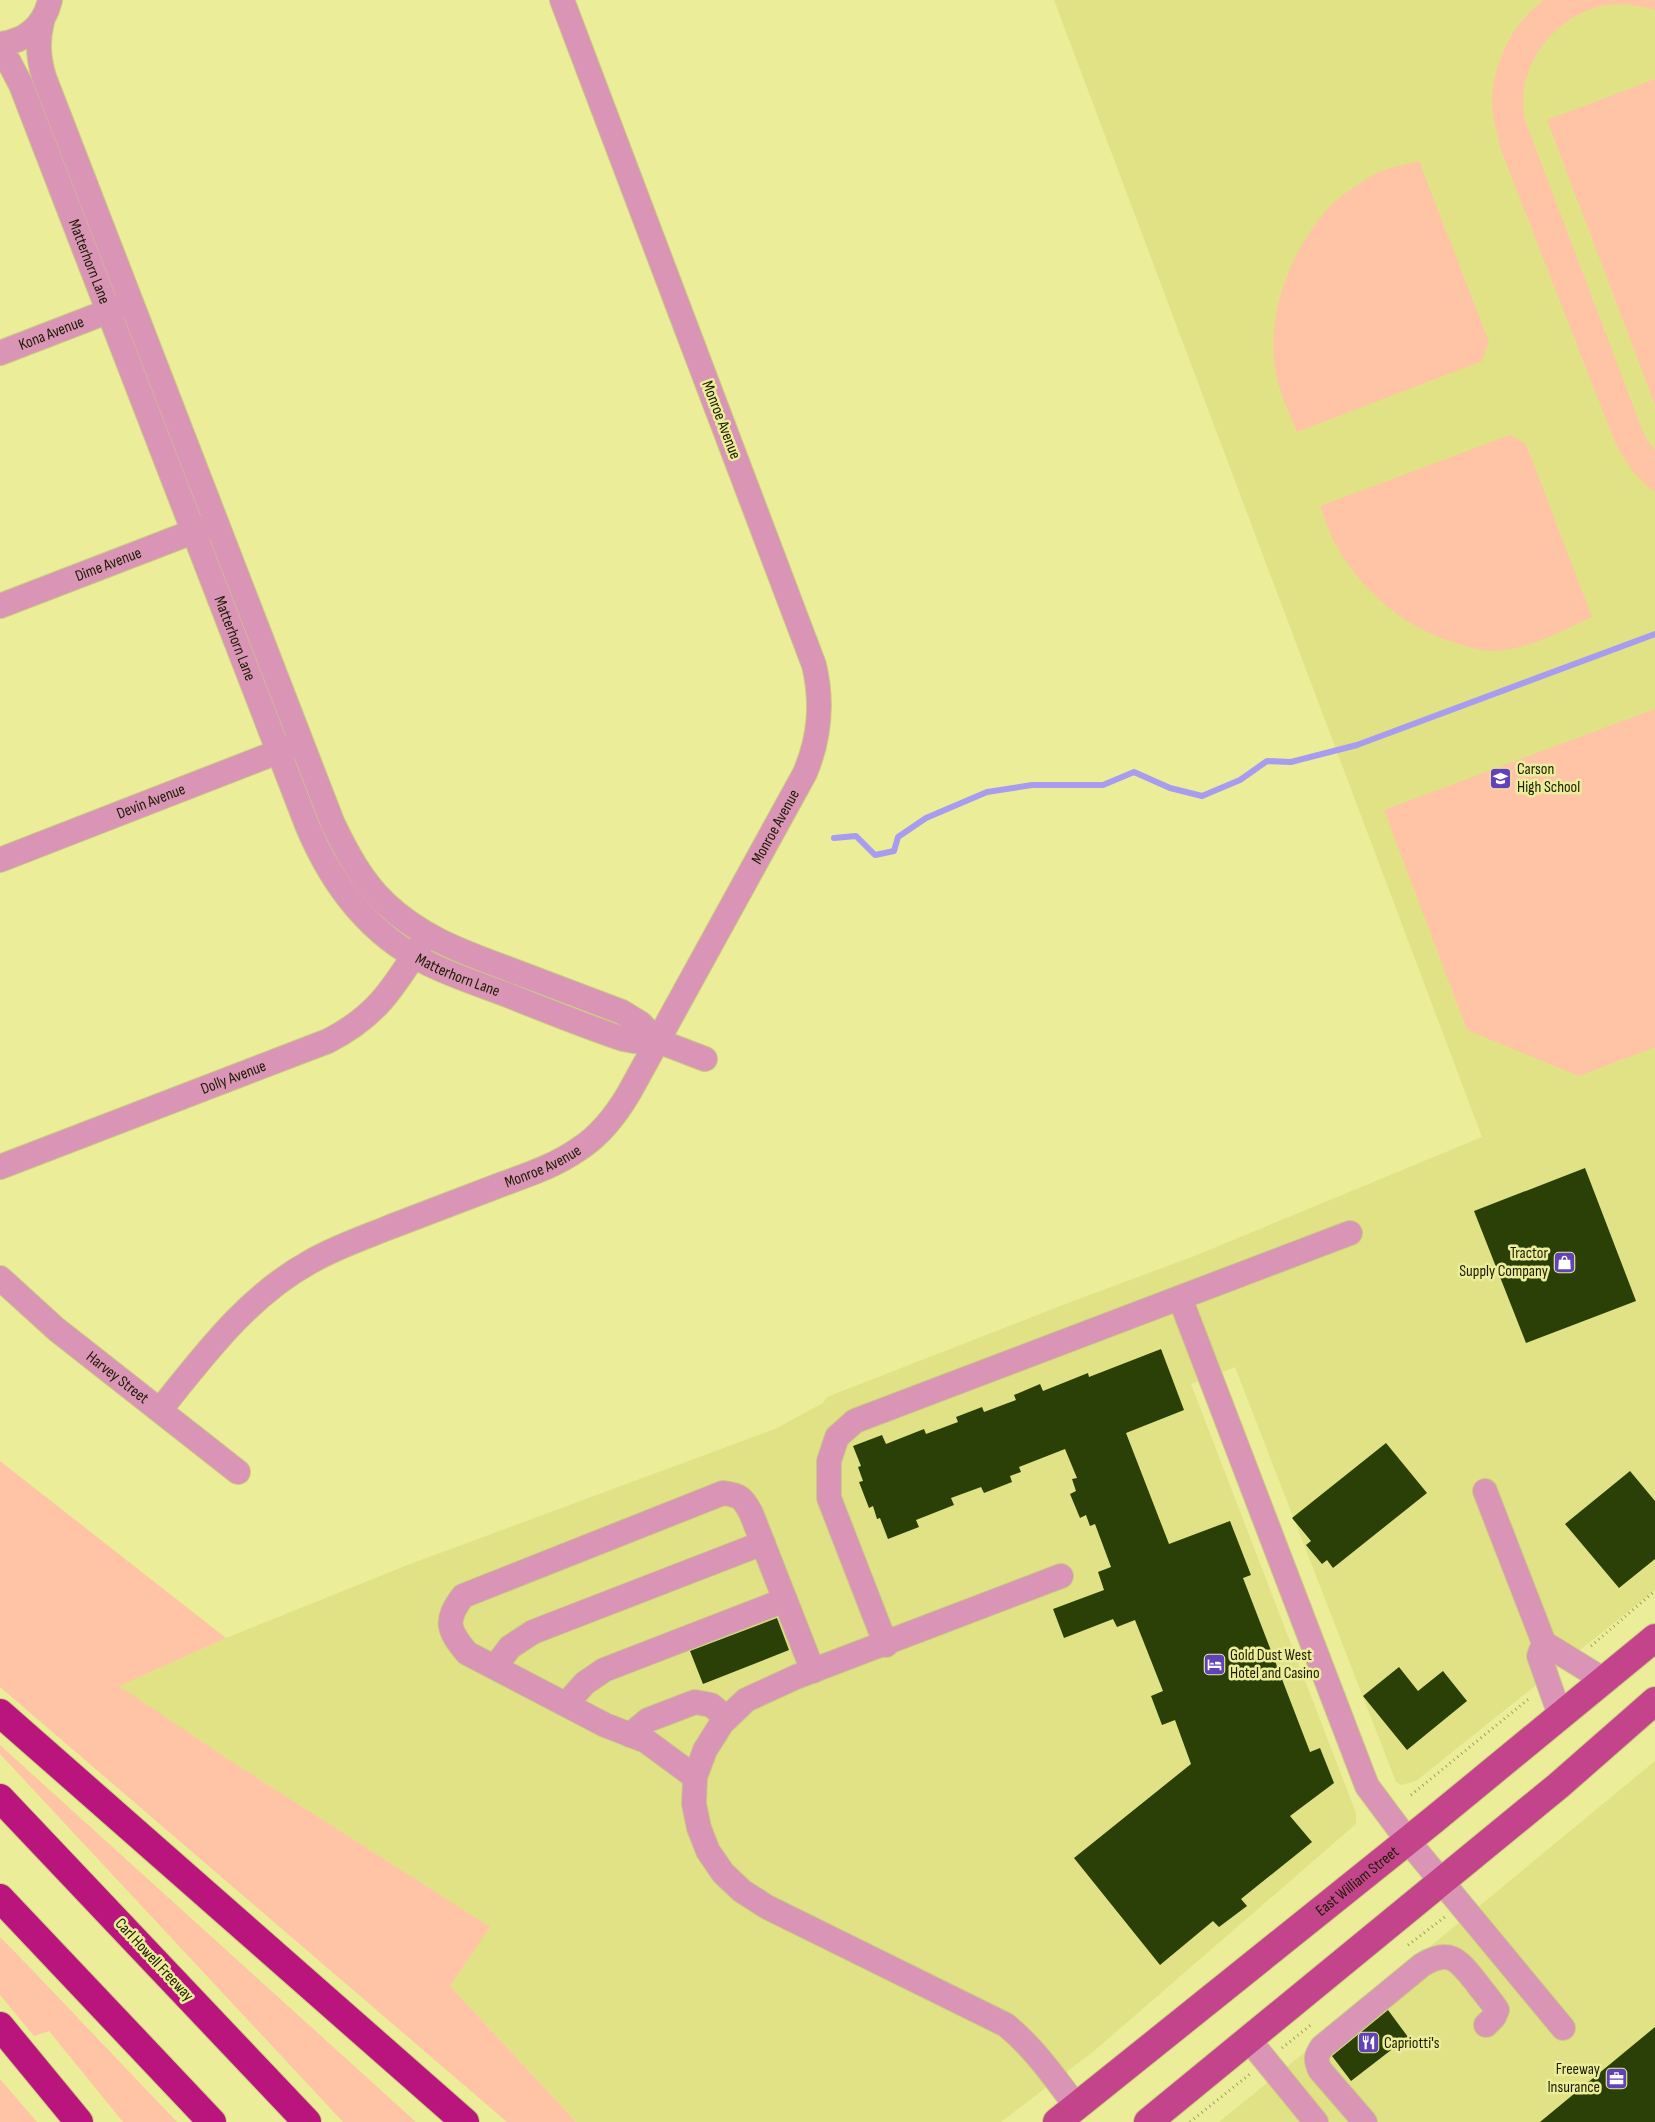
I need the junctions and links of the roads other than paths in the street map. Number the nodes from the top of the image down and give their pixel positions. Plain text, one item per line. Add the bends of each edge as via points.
1 (562, 0) edge
2 (48, 8) edge
3 (0, 44) edge
4 (0, 53) edge
5 (131, 302) junction
6 (108, 311) junction
7 (0, 353) edge
8 (216, 522) junction
9 (193, 532) junction
10 (0, 606) edge
11 (302, 742) junction
12 (278, 751) junction
13 (0, 860) edge
14 (427, 935) junction
15 (414, 956) junction
16 (658, 1041) junction
17 (705, 1059) dead end
18 (0, 1167) edge
19 (1350, 1233) dead end
20 (0, 1278) edge
21 (1180, 1298) junction
22 (160, 1410) junction
23 (238, 1472) dead end
24 (1484, 1491) dead end
25 (763, 1543) junction
26 (1061, 1576) dead end
27 (785, 1600) junction
28 (1655, 1638) edge
29 (886, 1644) junction
30 (1544, 1644) junction
31 (494, 1667) junction
32 (813, 1671) junction
33 (1604, 1680) junction
34 (1655, 1701) edge
35 (566, 1704) junction
36 (0, 1713) edge
37 (1560, 1715) junction
38 (727, 1718) junction
39 (630, 1735) junction
40 (695, 1777) junction
41 (0, 1798) edge
42 (1408, 1840) junction
43 (1442, 1882) junction
44 (0, 1898) edge
45 (1486, 2025) dead end
46 (0, 2026) edge
47 (1563, 2028) dead end
48 (1249, 2040) junction
49 (1067, 2114) edge
50 (79, 2122) edge
51 (212, 2122) edge
52 (307, 2122) edge
53 (465, 2122) edge
54 (1148, 2122) edge
55 (1316, 2122) edge
56 (1365, 2122) edge

1 - 16 street, Monroe Avenue via 808,650 820,698 817,736 805,773
2 - 3 street via 23,38
2 - 5 street, Matterhorn Lane via 38,37 42,71
4 - 6 street, Matterhorn Lane via 9,62 21,85
5 - 6 street, Kona Avenue
5 - 8 street, Matterhorn Lane
6 - 7 street, Kona Avenue
6 - 9 street, Matterhorn Lane
8 - 9 street, Dime Avenue
8 - 11 street, Matterhorn Lane
9 - 10 street, Dime Avenue
9 - 12 street, Matterhorn Lane
11 - 12 street, Devin Avenue
11 - 14 street, Matterhorn Lane via 333,824 359,872 384,903
12 - 13 street, Devin Avenue
12 - 15 street, Matterhorn Lane via 306,825 329,872 367,920
14 - 15 street, Dolly Avenue
14 - 16 street, Matterhorn Lane via 458,950 622,1012 640,1023
15 - 16 street, Matterhorn Lane via 623,1039
15 - 18 street, Dolly Avenue via 376,1008 328,1041
16 - 17 street, Matterhorn Lane
16 - 22 street, Monroe Avenue via 619,1109 608,1124 580,1149 548,1166 332,1251 290,1274 233,1322
19 - 21 street
20 - 22 street, Harvey Street via 56,1329
21 - 29 street via 855,1421 837,1438 829,1461 830,1498
21 - 42 street via 1362,1774 1377,1801
22 - 23 street, Harvey Street
24 - 30 street
25 - 27 street
25 - 31 street via 533,1632 510,1647
25 - 31 street via 745,1502 736,1494 723,1493 463,1596 452,1610 449,1624 455,1639 467,1653
26 - 29 street
27 - 32 street
27 - 35 street via 604,1670 585,1683
28 - 33 main road, East William Street
29 - 32 street
30 - 33 street
30 - 37 street via 1539,1656
31 - 35 street
32 - 38 street via 746,1700
33 - 37 main road, East William Street
34 - 43 main road
35 - 39 street
36 - 53 highway
37 - 42 main road, East William Street
38 - 39 street via 711,1704 694,1702 648,1720
38 - 40 street via 705,1750
39 - 40 street via 646,1741
40 - 49 street via 694,1804 699,1828 708,1851 723,1874 767,1907 1006,2025 1040,2057
41 - 52 highway, Carl Howell Freeway
42 - 43 street
42 - 49 main road, East William Street
43 - 47 street
43 - 48 main road
44 - 51 highway
45 - 56 street via 1497,2010 1458,1961 1441,1956 1422,1965 1322,2046 1316,2055 1320,2070
46 - 50 highway
48 - 54 main road
48 - 55 street

